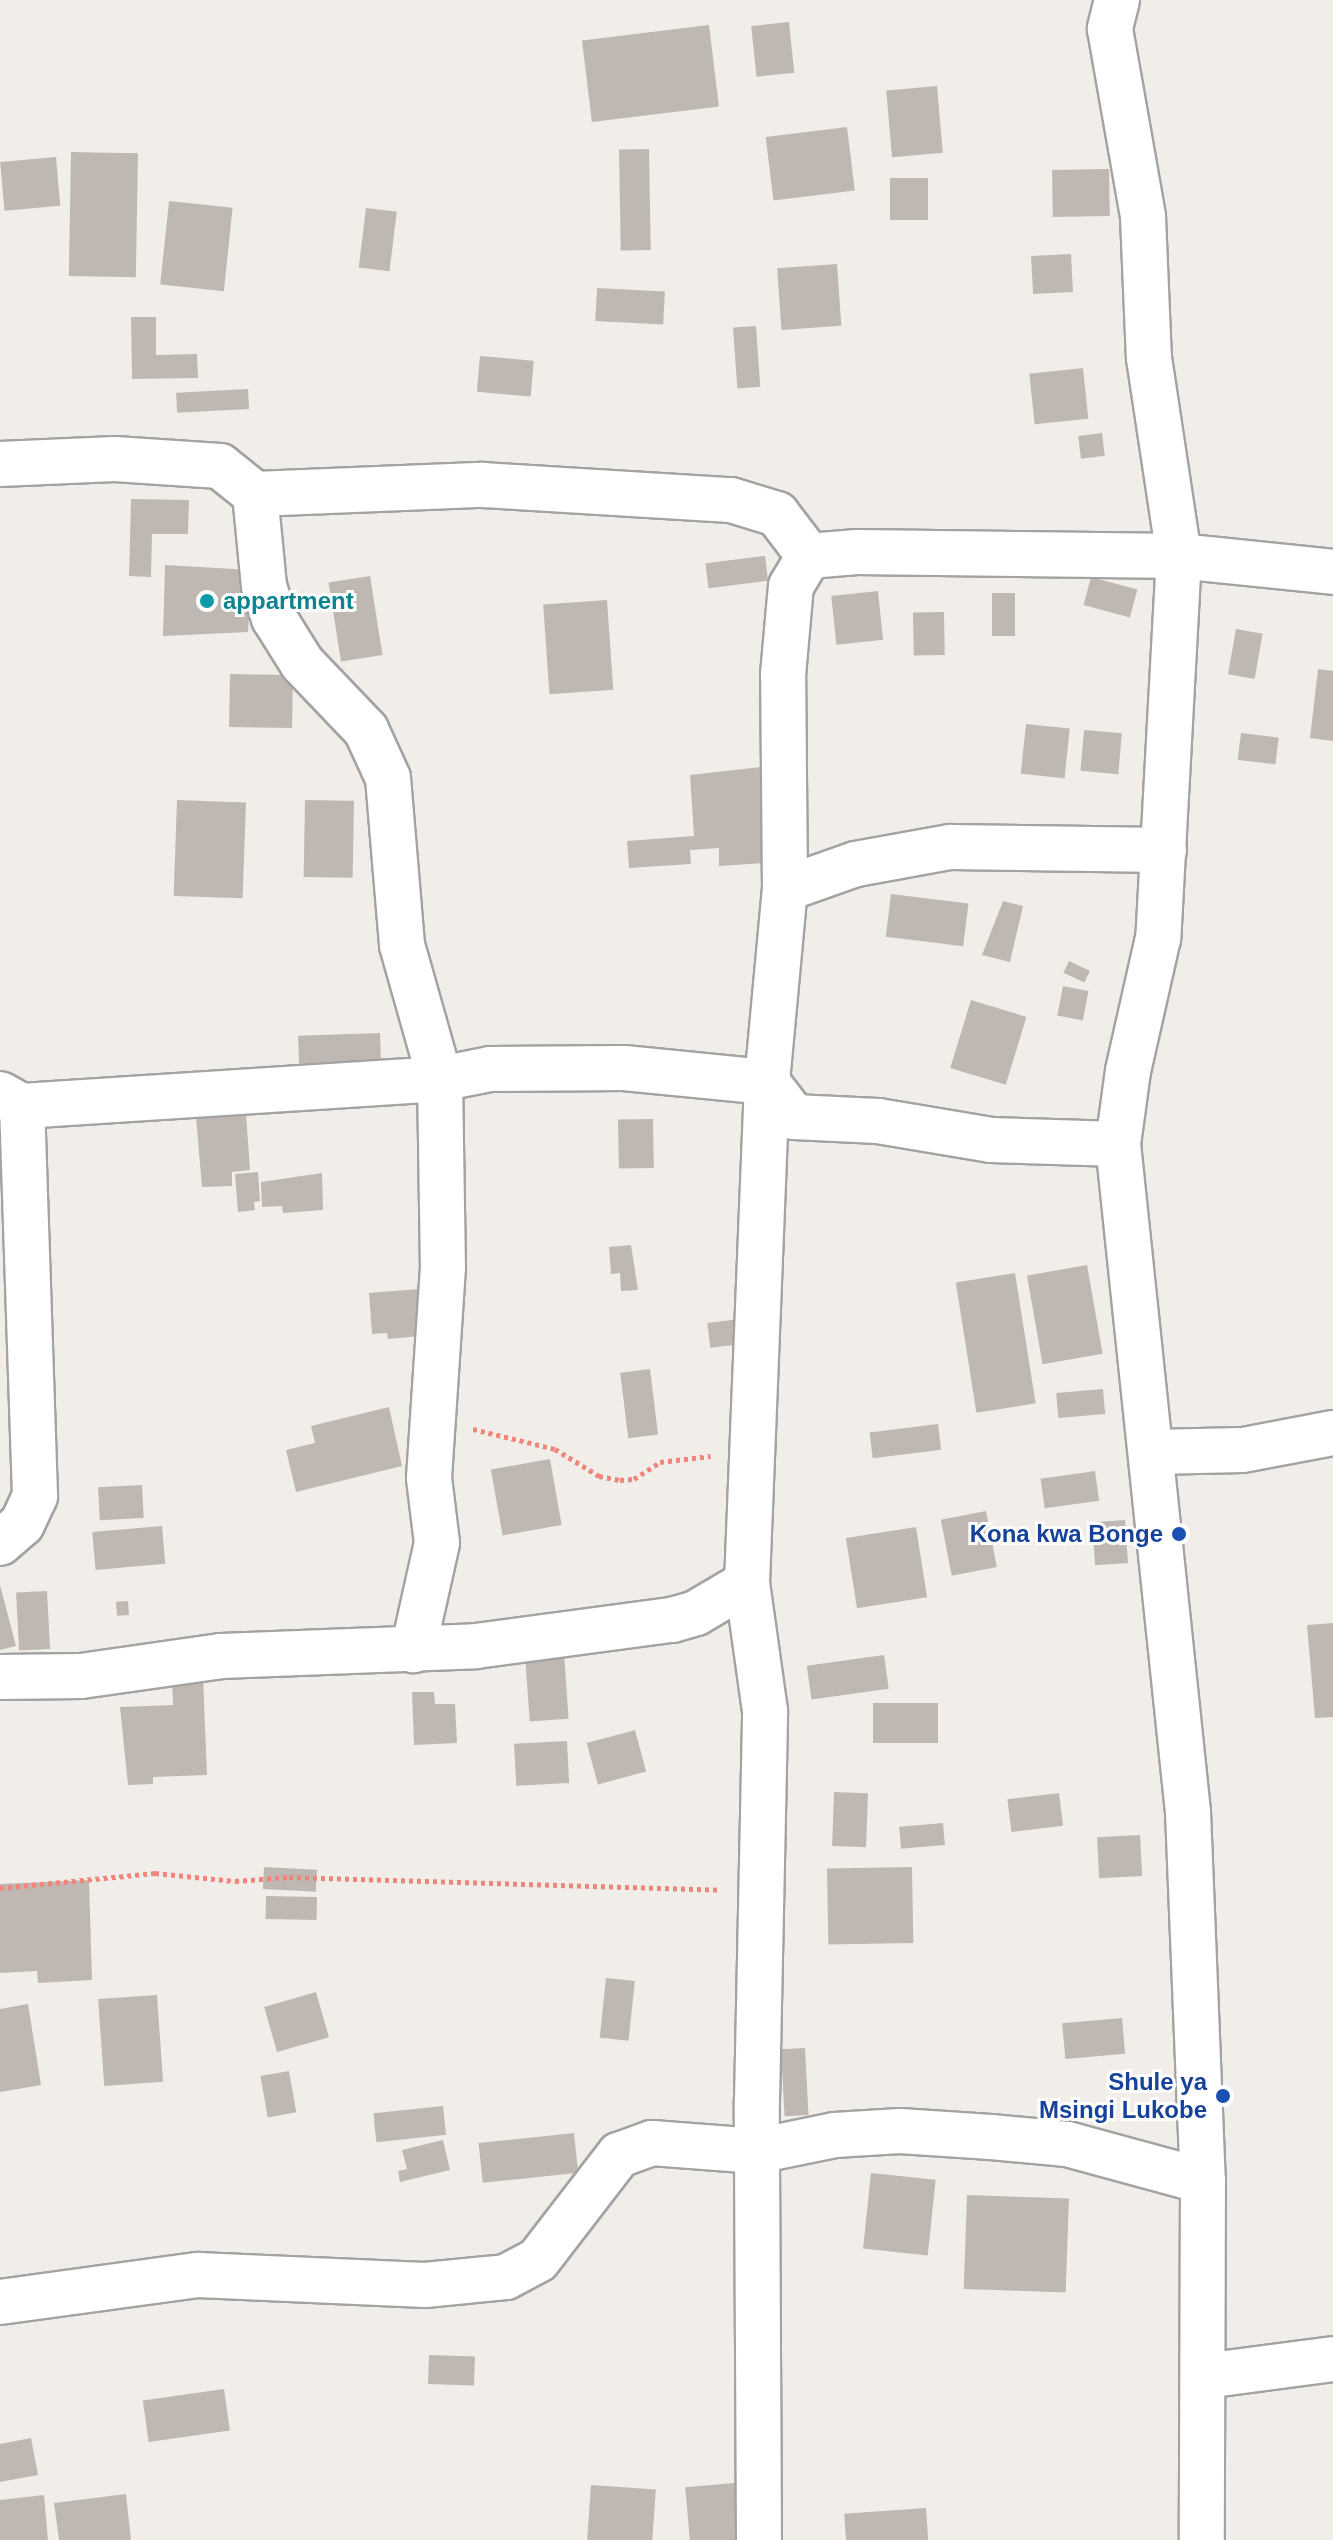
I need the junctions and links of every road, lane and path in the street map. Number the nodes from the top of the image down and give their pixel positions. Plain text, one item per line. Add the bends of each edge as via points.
1 (1117, 0) edge
2 (0, 464) edge
3 (255, 494) junction
4 (809, 556) junction
5 (1179, 556) junction
6 (1333, 572) edge
7 (1164, 850) junction
8 (785, 889) junction
9 (440, 1079) junction
10 (767, 1082) junction
11 (11, 1100) edge
12 (1118, 1144) junction
13 (466, 1426) dead end
14 (1333, 1433) edge
15 (752, 1452) junction
16 (1153, 1452) junction
17 (0, 1543) edge
18 (747, 1583) junction
19 (413, 1650) junction
20 (0, 1677) edge
21 (0, 1888) edge
22 (762, 1892) junction
23 (757, 2151) junction
24 (1203, 2181) junction
25 (0, 2302) edge
26 (1333, 2359) edge
27 (1204, 2376) junction
28 (759, 2540) edge
29 (1202, 2540) edge

1 - 5 street via 1110,29 1143,217 1149,358
2 - 3 street via 115,459 220,466
3 - 4 street via 483,485 731,500 777,514
3 - 9 street via 264,586 274,618 302,663 366,730 388,778 402,945
4 - 5 street
4 - 8 street via 791,586 786,636
5 - 6 street
5 - 7 street
7 - 8 street via 950,847 856,864
7 - 12 street via 1158,938 1128,1071
8 - 10 street
9 - 10 street via 490,1069 624,1068
9 - 11 street
9 - 19 street via 443,1267 429,1478 437,1543
10 - 12 street via 794,1117 891,1123 991,1140
10 - 15 street
11 - 17 street via 35,1496 22,1524
12 - 16 street
13 - 15 path via 502,1440 555,1449 599,1476 620,1480 634,1479 660,1462
14 - 16 street via 1243,1450
15 - 18 street
16 - 24 street via 1188,1812
18 - 19 street via 696,1613 672,1620
18 - 22 street via 765,1711
19 - 20 street via 221,1656 81,1676
21 - 22 path via 155,1873 235,1881 289,1877
22 - 23 street
23 - 24 street via 848,2134 900,2131 991,2137 1067,2144
23 - 25 street via 667,2143 626,2151 538,2260 506,2277 425,2285 198,2275
23 - 28 street
24 - 27 street
26 - 27 street
27 - 29 street

